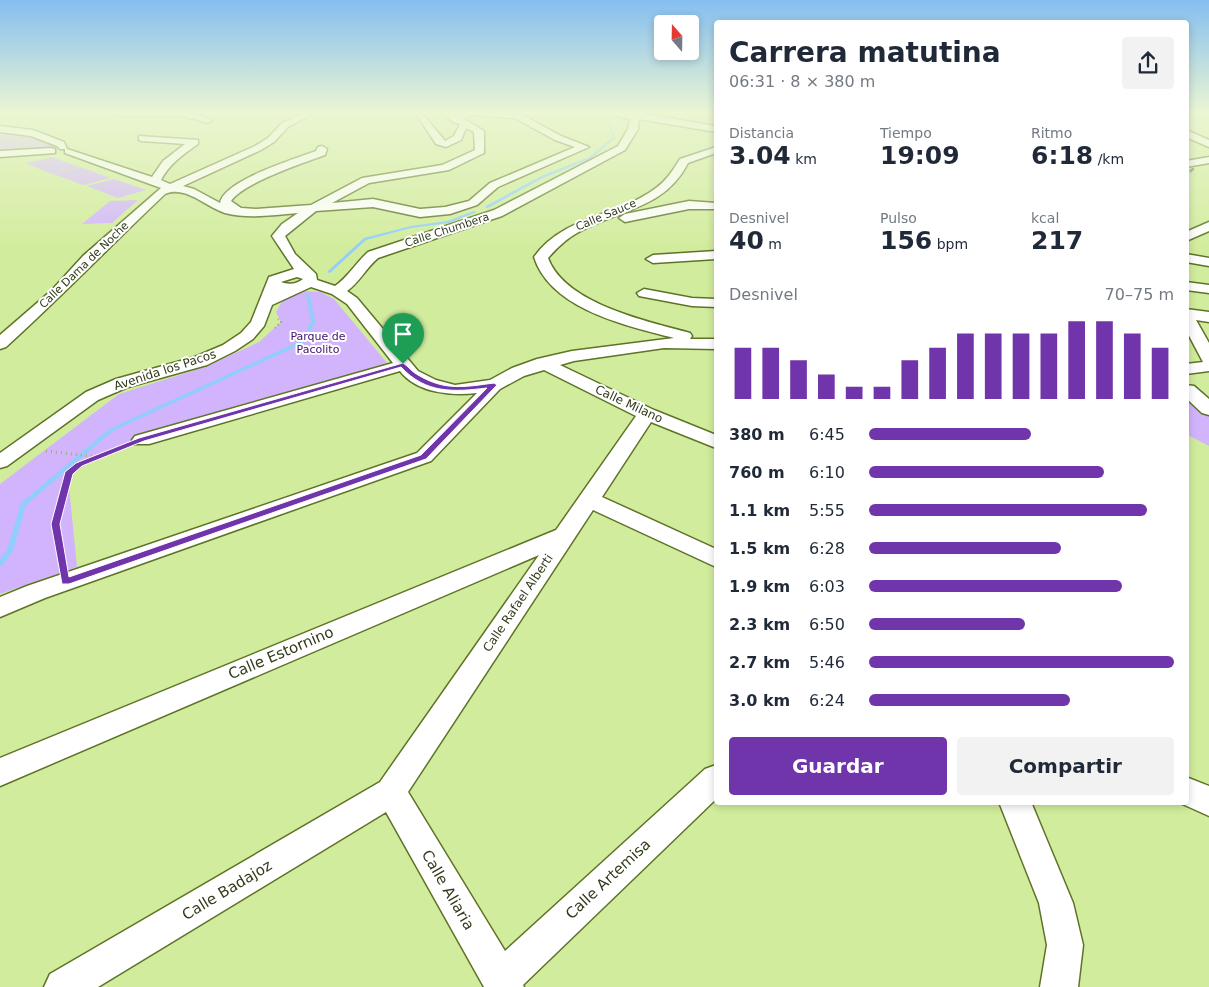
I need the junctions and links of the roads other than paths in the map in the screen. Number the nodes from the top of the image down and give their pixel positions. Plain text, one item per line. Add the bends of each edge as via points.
1 (91, 158) edge
2 (172, 158) edge
3 (235, 158) edge
4 (307, 158) edge
5 (468, 158) edge
6 (556, 158) edge
7 (603, 158) edge
8 (693, 158) edge
9 (708, 158) edge
10 (1189, 160) edge
11 (1209, 160) edge
12 (1198, 162) junction
13 (1189, 164) edge
14 (679, 170) junction
15 (155, 181) junction
16 (169, 187) junction
17 (464, 206) junction
18 (714, 206) edge
19 (310, 210) junction
20 (239, 212) junction
21 (498, 213) junction
22 (1209, 226) edge
23 (1189, 236) edge
24 (548, 248) junction
25 (714, 255) edge
26 (290, 256) junction
27 (653, 258) dead end
28 (1189, 259) edge
29 (1209, 262) edge
30 (304, 281) junction
31 (274, 282) junction
32 (1189, 286) edge
33 (1209, 289) edge
34 (337, 291) junction
35 (644, 293) dead end
36 (268, 302) junction
37 (714, 303) edge
38 (1189, 314) edge
39 (1209, 317) edge
40 (1189, 320) edge
41 (714, 342) edge
42 (714, 343) edge
43 (0, 344) edge
44 (1209, 358) edge
45 (543, 363) junction
46 (403, 364) junction
47 (1209, 366) edge
48 (1189, 369) edge
49 (494, 385) junction
50 (1209, 388) edge
51 (1189, 390) edge
52 (1189, 392) edge
53 (1209, 409) edge
54 (647, 414) junction
55 (142, 440) road end
56 (714, 441) edge
57 (0, 462) edge
58 (589, 500) junction
59 (563, 536) junction
60 (714, 558) edge
61 (0, 608) edge
62 (0, 772) edge
63 (714, 781) edge
64 (392, 792) junction
65 (1189, 792) edge
66 (1209, 801) edge
67 (1016, 805) edge
68 (503, 983) edge
69 (63, 987) edge
70 (1059, 987) edge

1 - 15 street, Calle Chumbera
2 - 15 street via 160,168
3 - 16 street, Calle Dama de Noche
4 - 20 street via 275,170 230,195 225,202
5 - 19 street via 438,169 366,180
6 - 17 street, Calle Chumbera via 494,185 487,193
7 - 21 street, Calle Chumbera
8 - 14 street, Calle Sauce via 684,161
9 - 14 street
10 - 12 street
11 - 12 street
12 - 13 street
14 - 24 street, Calle Sauce via 657,192 575,227
15 - 16 street, Calle Chumbera
16 - 20 street, Calle Chumbera via 190,191 214,205
16 - 43 street, Calle Dama de Noche
17 - 19 street, Calle Chumbera via 420,212 373,203
17 - 21 street
18 - 24 street via 689,204 622,218
19 - 20 street, Calle Chumbera
19 - 26 street via 278,236
21 - 34 street, Calle Chumbera via 373,255 360,266 349,283
22 - 23 street
24 - 41 street via 541,256 542,264 569,291 589,304 621,319
25 - 27 street
26 - 30 street
26 - 31 street, Avenida los Pacos
28 - 29 street
30 - 31 street via 286,288
30 - 34 street
30 - 36 street
31 - 36 street, Avenida los Pacos
32 - 33 street
34 - 46 street via 352,302
35 - 37 street
36 - 57 street, Avenida los Pacos via 258,323 247,336 229,348 200,361 122,383 92,396
38 - 39 street
40 - 44 street
42 - 45 street via 637,345
45 - 49 street
45 - 54 street, Calle Milano
46 - 49 street via 412,375 430,384 455,390
46 - 55 street
47 - 48 street
49 - 61 street via 424,457
50 - 51 street
52 - 53 street
54 - 56 street, Calle Milano
54 - 58 street, Calle Rafael Alberti
58 - 59 street, Calle Rafael Alberti
58 - 60 street
59 - 62 street, Calle Estornino
59 - 64 street, Calle Rafael Alberti
63 - 68 street, Calle Artemisa
64 - 68 street, Calle Aliaria
64 - 69 street, Calle Badajoz
65 - 66 street
67 - 70 street via 1056,903 1065,945

